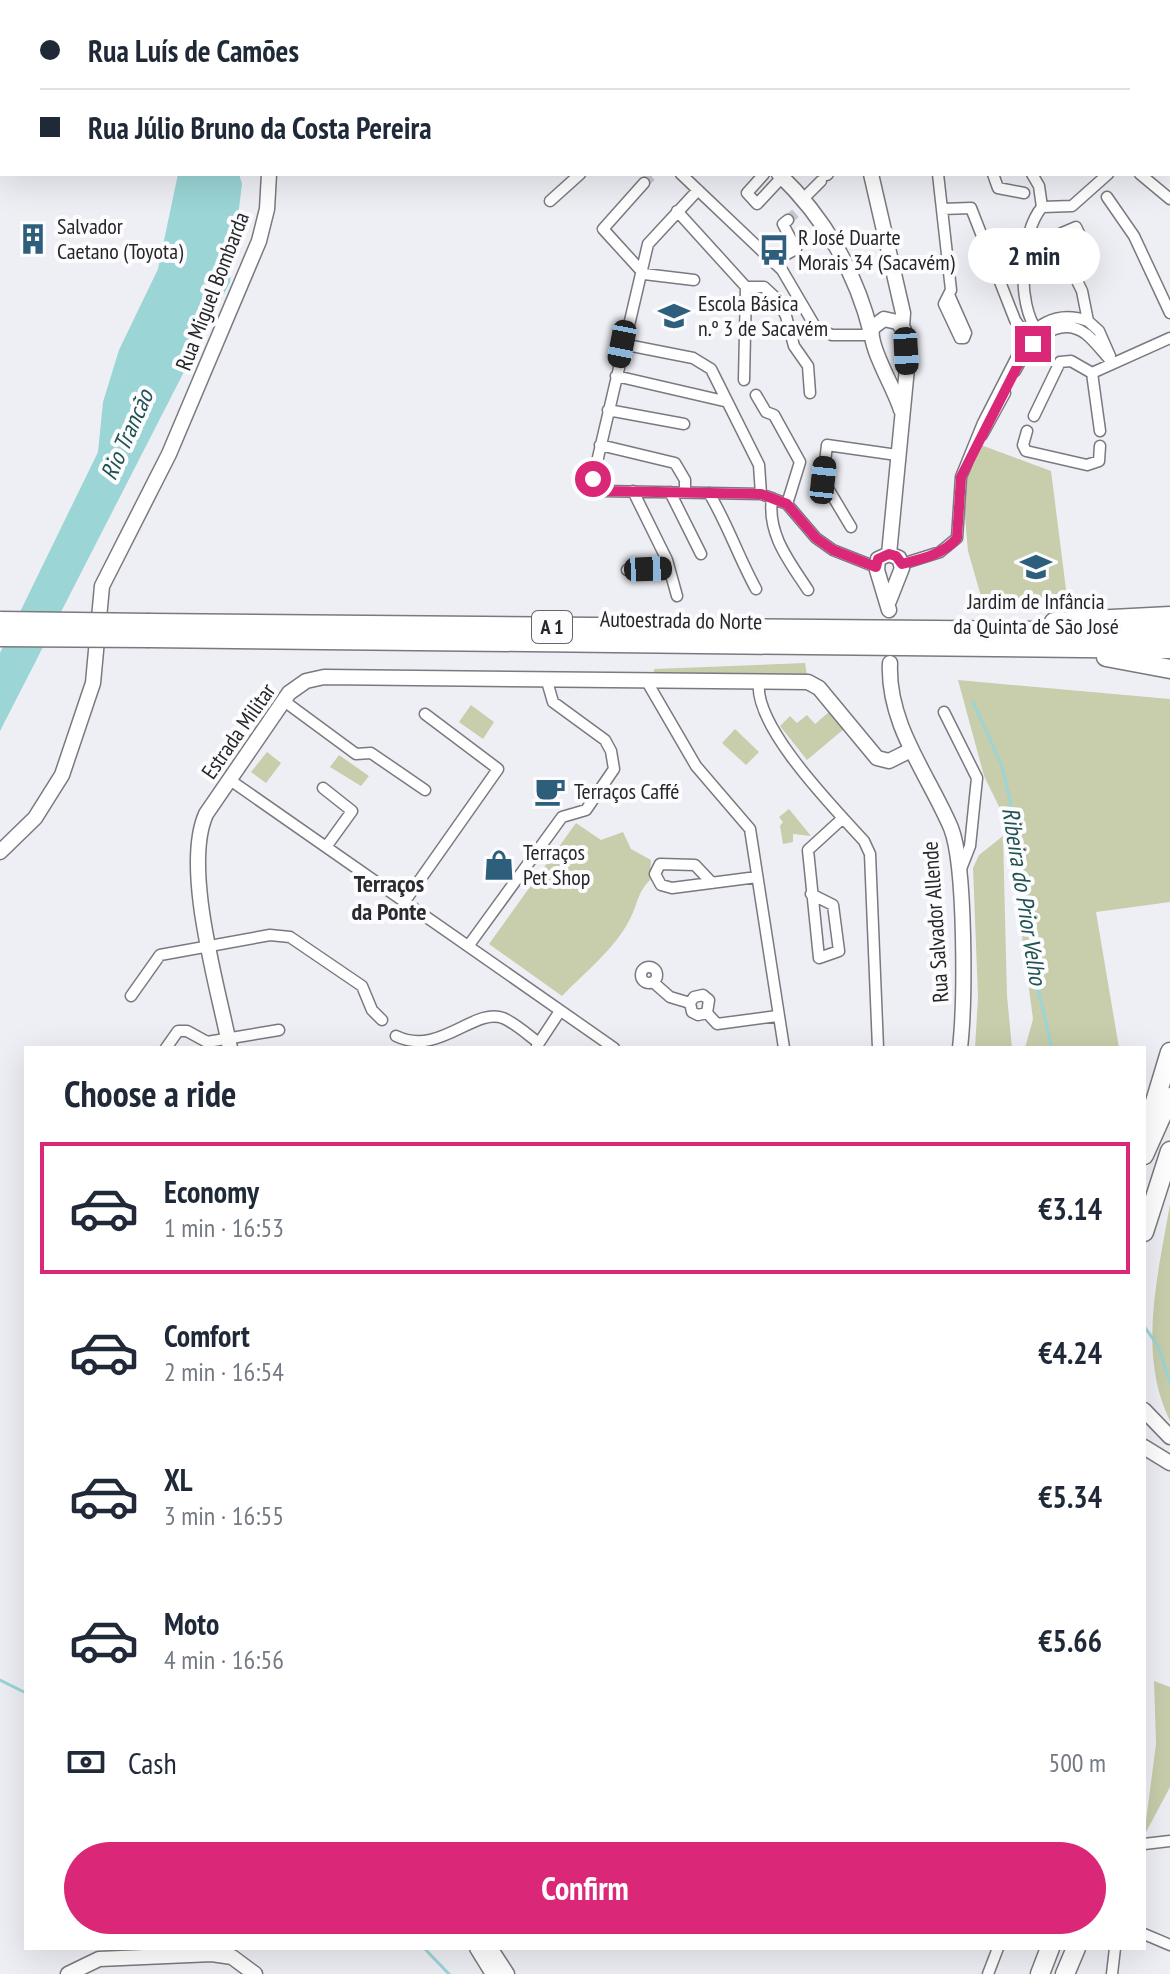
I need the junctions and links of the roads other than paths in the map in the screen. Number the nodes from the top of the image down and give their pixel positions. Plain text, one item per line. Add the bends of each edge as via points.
1 (269, 176) edge
2 (578, 176) edge
3 (683, 176) edge
4 (762, 176) edge
5 (781, 176) edge
6 (783, 176) edge
7 (871, 176) edge
8 (938, 176) edge
9 (994, 176) edge
10 (1032, 176) edge
11 (1107, 176) edge
12 (1142, 176) edge
13 (825, 177) edge
14 (644, 183) tunnel mouth
15 (698, 190) junction
16 (1100, 190) junction
17 (1032, 191) junction
18 (1170, 199) edge
19 (550, 201) dead end
20 (803, 203) junction
21 (1042, 207) junction
22 (942, 209) junction
23 (677, 211) junction
24 (788, 220) dead end
25 (1087, 250) dead end
26 (787, 254) dead end
27 (639, 271) junction
28 (694, 280) dead end
29 (746, 287) junction
30 (950, 297) dead end
31 (863, 303) junction
32 (1170, 313) edge
33 (884, 319) junction
34 (1088, 321) junction
35 (902, 327) junction
36 (1038, 332) junction
37 (1083, 332) junction
38 (871, 334) junction
39 (1170, 338) edge
40 (1029, 342) junction
41 (622, 344) junction
42 (1113, 363) junction
43 (888, 373) junction
44 (904, 373) junction
45 (1092, 373) junction
46 (616, 376) junction
47 (744, 380) dead end
48 (810, 393) dead end
49 (756, 395) dead end
50 (724, 401) junction
51 (608, 410) junction
52 (901, 410) junction
53 (1034, 416) dead end
54 (684, 424) dead end
55 (1027, 431) dead end
56 (1100, 431) dead end
57 (600, 445) junction
58 (1100, 446) dead end
59 (897, 455) junction
60 (633, 491) junction
61 (670, 492) junction
62 (685, 492) junction
63 (709, 493) junction
64 (767, 496) junction
65 (787, 504) junction
66 (851, 527) dead end
67 (701, 554) dead end
68 (889, 554) junction
69 (668, 569) junction
70 (627, 570) dead end
71 (899, 571) junction
72 (878, 572) junction
73 (756, 589) dead end
74 (808, 590) dead end
75 (677, 596) dead end
76 (1170, 616) edge
77 (0, 621) edge
78 (149, 630) junction
79 (1025, 631) junction
80 (1170, 632) edge
81 (0, 637) edge
82 (1054, 648) junction
83 (1170, 649) edge
84 (890, 663) dead end
85 (1170, 669) edge
86 (546, 678) junction
87 (646, 680) junction
88 (759, 682) junction
89 (284, 701) junction
90 (944, 712) dead end
91 (425, 714) dead end
92 (911, 750) junction
93 (230, 780) junction
94 (323, 788) dead end
95 (425, 790) dead end
96 (843, 818) junction
97 (326, 847) junction
98 (0, 852) edge
99 (959, 875) junction
100 (757, 877) junction
101 (712, 883) junction
102 (811, 894) junction
103 (405, 901) junction
104 (210, 944) junction
105 (469, 945) junction
106 (653, 982) dead end
107 (131, 996) dead end
108 (690, 1003) junction
109 (560, 1011) junction
110 (707, 1013) junction
111 (777, 1016) junction
112 (382, 1020) dead end
113 (279, 1030) dead end
114 (396, 1036) dead end
115 (229, 1044) edge
116 (537, 1045) edge
117 (167, 1046) edge
118 (611, 1046) edge
119 (784, 1046) edge
120 (878, 1046) edge
121 (960, 1046) edge
122 (1170, 1052) edge
123 (1170, 1097) edge
124 (1146, 1131) edge
125 (1146, 1151) edge
126 (1170, 1152) edge
127 (1146, 1226) edge
128 (1146, 1412) edge
129 (1170, 1437) edge
130 (1146, 1448) edge
131 (1170, 1463) edge
132 (1170, 1841) edge
133 (1146, 1844) edge
134 (1146, 1935) edge
135 (1170, 1945) edge
136 (236, 1950) edge
137 (478, 1950) edge
138 (491, 1950) edge
139 (997, 1950) edge
140 (1049, 1950) edge
141 (1075, 1950) edge
142 (1115, 1950) edge
143 (250, 1969) edge
144 (68, 1974) edge
145 (493, 1974) edge
146 (507, 1974) edge
147 (988, 1974) edge
148 (1040, 1974) edge
149 (1065, 1974) edge
150 (1112, 1974) edge

1 - 98 street, Rua Miguel Bombarda via 267,209 169,454 102,586 96,673 62,775 35,818
2 - 19 street
3 - 15 street
4 - 5 street via 747,193 757,204
6 - 20 street
7 - 35 street
8 - 22 street
9 - 17 street via 998,188
10 - 17 street
11 - 16 street
12 - 18 street
13 - 20 street
14 - 27 street via 603,229
15 - 23 street
15 - 38 street via 782,270 816,328 832,335
16 - 21 street via 1063,208
16 - 32 street via 1134,236
17 - 21 street
20 - 31 street via 823,221
21 - 36 street via 1026,236 1025,304
22 - 30 street
22 - 40 street via 971,208 1015,320
23 - 27 street via 648,244
23 - 29 street
24 - 26 street via 783,224 796,249
25 - 34 street via 1076,227 1055,236 1082,291
27 - 28 street
27 - 41 street
29 - 47 street
29 - 48 street via 764,287 778,300 794,346 808,366
31 - 33 street
31 - 38 street
33 - 35 street
33 - 38 street
34 - 36 street via 1060,316
34 - 37 street
34 - 42 street via 1099,331
35 - 44 street
36 - 37 street
36 - 40 street
37 - 42 street
38 - 43 street
39 - 42 street
40 - 71 street via 983,423 959,485 957,538
41 - 46 street
41 - 50 street via 706,364
42 - 45 street
43 - 44 street
43 - 52 street
44 - 52 street
45 - 53 street via 1071,361 1060,362
45 - 56 street
46 - 50 street
46 - 51 street
49 - 65 street via 774,415 800,462
50 - 64 street via 759,465
51 - 54 street
51 - 57 street
52 - 59 street
55 - 58 street via 1026,451 1057,458 1094,464
57 - 60 street via 593,479 597,486
57 - 62 street via 675,463
59 - 66 street via 827,445 823,480
59 - 68 street
60 - 61 street
60 - 69 street
61 - 62 street
61 - 67 street
62 - 63 street
63 - 64 street
63 - 73 street
64 - 65 street
64 - 74 street via 773,532
65 - 72 street via 816,538
68 - 71 street via 896,556
68 - 72 street via 878,559
69 - 70 street
69 - 75 street
71 - 72 street via 886,580
71 - 72 street via 889,606
76 - 79 highway via 1086,618
77 - 78 highway, Autoestrada do Norte / A 1, bridge
78 - 79 highway, Autoestrada do Norte / A 1
78 - 81 highway, Autoestrada do Norte / A 1, bridge
78 - 82 highway, Autoestrada do Norte / A 1
79 - 80 highway, Autoestrada do Norte / A 1
82 - 83 highway, Autoestrada do Norte / A 1
82 - 85 highway
84 - 92 street, Rua Salvador Allende via 896,712
86 - 87 street, Estrada Militar
86 - 89 street, Estrada Militar via 324,677 306,681
86 - 105 street via 553,702 605,740 614,769 586,810 562,817
87 - 88 street, Estrada Militar
87 - 100 street via 696,766 750,829
88 - 92 street, Estrada Militar via 808,682 819,688 883,762
88 - 96 street via 763,712
89 - 93 street, Estrada Militar
89 - 95 street via 356,754 371,753
90 - 99 street via 977,778 970,846
91 - 103 street via 498,769
92 - 99 street, Rua Salvador Allende via 952,831
93 - 97 street
93 - 104 street, Estrada Militar via 206,814 196,848
94 - 97 street via 352,811
96 - 102 street via 808,850
96 - 120 street via 870,854
97 - 103 street
99 - 121 street, Rua Salvador Allende
100 - 101 street
100 - 111 street
101 - 101 street via 695,865 660,864 655,874 661,885 672,888
102 - 102 street via 819,958 833,956 839,951 833,905
103 - 105 street
104 - 107 street via 160,955
104 - 112 street via 290,937 362,986
104 - 115 street, Estrada Militar
105 - 109 street
106 - 108 street via 670,997
108 - 110 street via 695,1014
108 - 110 street via 696,996 707,997
109 - 116 street
109 - 118 street
110 - 111 street via 717,1024
111 - 119 street
113 - 115 street
114 - 116 street via 432,1040 479,1019 501,1017
115 - 117 street via 178,1031
122 - 124 highway
123 - 125 highway
126 - 127 highway
128 - 129 street
130 - 131 street
132 - 133 street
134 - 135 street
136 - 143 street
137 - 145 street
138 - 146 street
139 - 147 street
140 - 148 highway
141 - 149 highway
142 - 150 street
143 - 144 street via 212,1954 99,1959

